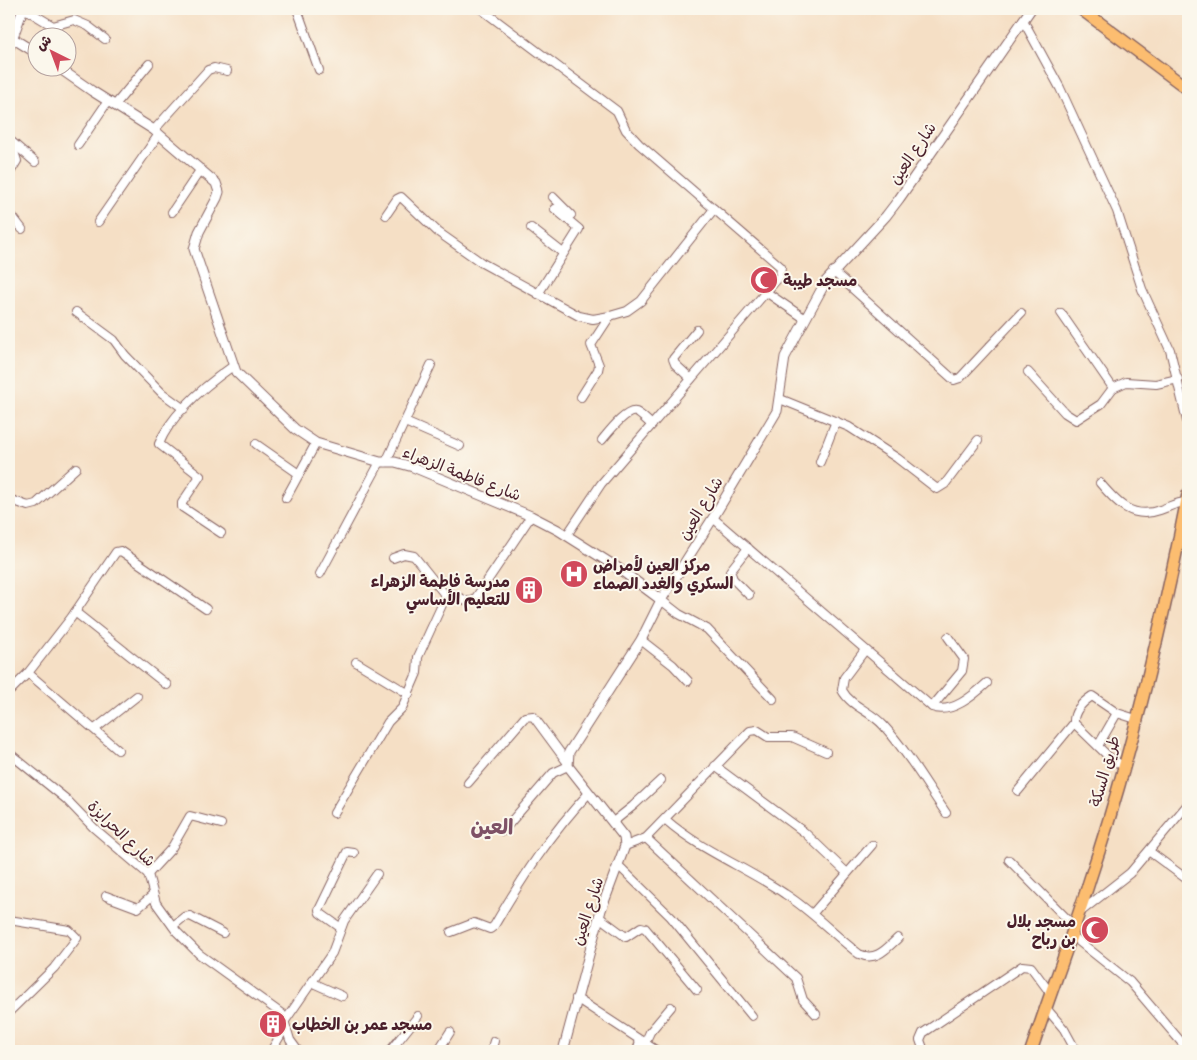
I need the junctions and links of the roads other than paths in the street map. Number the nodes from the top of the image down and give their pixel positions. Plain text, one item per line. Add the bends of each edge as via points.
1 (24, 9) edge
2 (297, 9) edge
3 (481, 9) edge
4 (1031, 9) edge
5 (1081, 9) edge
6 (1094, 9) edge
7 (1024, 20) junction
8 (12, 38) junction
9 (105, 39) dead end
10 (9, 48) edge
11 (28, 48) edge
12 (149, 64) dead end
13 (319, 70) dead end
14 (227, 71) dead end
15 (73, 78) edge
16 (1188, 80) edge
17 (1188, 89) edge
18 (112, 103) junction
19 (157, 132) junction
20 (10, 140) edge
21 (78, 145) dead end
22 (35, 162) dead end
23 (201, 169) junction
24 (9, 174) edge
25 (552, 197) dead end
26 (555, 209) dead end
27 (714, 209) junction
28 (9, 212) edge
29 (172, 212) dead end
30 (386, 215) dead end
31 (98, 222) dead end
32 (531, 228) dead end
33 (22, 229) dead end
34 (579, 229) junction
35 (563, 253) junction
36 (832, 271) junction
37 (766, 292) junction
38 (538, 294) junction
39 (76, 312) dead end
40 (1021, 313) dead end
41 (1062, 313) dead end
42 (610, 316) junction
43 (804, 318) junction
44 (697, 330) dead end
45 (431, 365) dead end
46 (233, 366) junction
47 (1028, 372) dead end
48 (691, 379) junction
49 (1178, 379) junction
50 (1114, 388) junction
51 (581, 397) dead end
52 (780, 399) junction
53 (184, 409) junction
54 (405, 422) junction
55 (836, 422) junction
56 (652, 425) junction
57 (1188, 425) edge
58 (602, 440) dead end
59 (978, 440) dead end
60 (316, 443) junction
61 (256, 444) dead end
62 (460, 446) dead end
63 (383, 462) junction
64 (820, 462) dead end
65 (76, 468) dead end
66 (299, 474) junction
67 (1100, 483) dead end
68 (286, 498) dead end
69 (1187, 498) edge
70 (9, 499) edge
71 (531, 516) junction
72 (713, 518) junction
73 (221, 533) dead end
74 (567, 535) junction
75 (748, 548) junction
76 (393, 558) dead end
77 (320, 574) dead end
78 (748, 595) dead end
79 (446, 596) junction
80 (661, 600) junction
81 (206, 609) dead end
82 (75, 612) junction
83 (948, 638) dead end
84 (641, 640) junction
85 (865, 650) junction
86 (356, 662) dead end
87 (28, 673) junction
88 (688, 681) dead end
89 (987, 683) dead end
90 (167, 686) dead end
91 (9, 692) edge
92 (409, 694) junction
93 (137, 696) dead end
94 (773, 699) dead end
95 (932, 707) junction
96 (1117, 713) junction
97 (1136, 719) junction
98 (1074, 723) junction
99 (95, 729) junction
100 (1098, 746) junction
101 (118, 750) dead end
102 (9, 752) edge
103 (826, 752) dead end
104 (567, 764) junction
105 (715, 766) junction
106 (1123, 766) junction
107 (661, 780) dead end
108 (468, 783) dead end
109 (1018, 791) dead end
110 (589, 793) junction
111 (1188, 804) edge
112 (334, 813) dead end
113 (946, 813) dead end
114 (666, 820) junction
115 (613, 822) junction
116 (220, 824) dead end
117 (503, 831) dead end
118 (646, 838) junction
119 (872, 845) dead end
120 (626, 846) junction
121 (1150, 852) junction
122 (354, 853) dead end
123 (1009, 860) dead end
124 (618, 865) junction
125 (148, 874) junction
126 (376, 874) dead end
127 (847, 874) junction
128 (1188, 880) edge
129 (153, 895) junction
130 (106, 896) dead end
131 (812, 914) junction
132 (1077, 914) junction
133 (599, 917) junction
134 (9, 920) edge
135 (173, 926) junction
136 (341, 928) junction
137 (1072, 930) junction
138 (451, 932) dead end
139 (224, 934) dead end
140 (898, 938) dead end
141 (313, 983) junction
142 (697, 990) dead end
143 (1050, 994) junction
144 (342, 996) dead end
145 (576, 998) junction
146 (671, 1007) dead end
147 (1046, 1008) junction
148 (9, 1012) edge
149 (816, 1014) dead end
150 (418, 1016) dead end
151 (752, 1016) dead end
152 (285, 1024) junction
153 (450, 1032) dead end
154 (494, 1041) dead end
155 (642, 1042) junction
156 (1188, 1050) edge
157 (271, 1051) edge
158 (298, 1051) edge
159 (390, 1051) edge
160 (438, 1051) edge
161 (491, 1051) edge
162 (563, 1051) edge
163 (636, 1051) edge
164 (657, 1051) edge
165 (924, 1051) edge
166 (1031, 1051) edge
167 (1076, 1051) edge

1 - 8 street
1 - 9 street via 54,26 68,21 80,22
2 - 13 street
3 - 27 street via 617,111 626,130
4 - 7 street, شارع العين
5 - 17 main road
6 - 16 main road
7 - 36 street, شارع العين via 895,205
7 - 49 street via 1060,88 1117,212 1133,265 1170,350
8 - 10 street
8 - 11 street
12 - 18 street
14 - 19 street via 208,70
15 - 18 street, شارع فاطمة الزهراء
18 - 19 street, شارع فاطمة الزهراء
18 - 21 street
19 - 23 street, شارع فاطمة الزهراء
19 - 31 street
20 - 22 street
20 - 24 street via 17,161
23 - 29 street
23 - 46 street, شارع فاطمة الزهراء via 216,182 219,192 194,249
25 - 34 street via 580,223
26 - 34 street
27 - 37 street via 780,263 780,276
27 - 42 street via 650,292 627,311
28 - 33 street
30 - 38 street via 401,197 438,232 467,253
32 - 35 street
34 - 35 street
35 - 38 street
36 - 40 street via 954,380 960,378
36 - 43 street, شارع العين
37 - 43 street
37 - 48 street
38 - 42 street via 586,318
39 - 53 street via 114,340 162,392
41 - 50 street
42 - 51 street via 591,345 599,365
43 - 52 street, شارع العين via 782,366
44 - 48 street via 673,358
45 - 54 street
46 - 53 street
46 - 60 street, شارع فاطمة الزهراء via 241,378 295,430
47 - 50 street via 1065,413 1076,420 1101,404
48 - 56 street
49 - 50 street via 1156,384 1126,382
49 - 57 street
52 - 55 street
52 - 72 street, شارع العين via 777,411
53 - 73 street via 159,444 200,476 182,507
54 - 62 street
54 - 63 street
55 - 59 street via 896,458 937,489 945,484
55 - 64 street
56 - 58 street via 636,412 631,412 623,416
56 - 74 street via 601,484
60 - 63 street, شارع فاطمة الزهراء
60 - 66 street
61 - 66 street
63 - 71 street, شارع فاطمة الزهراء via 413,466
63 - 77 street
65 - 70 street via 36,504 28,506
66 - 68 street
67 - 69 street via 1130,511 1148,513
69 - 97 main road, طريق السكة
71 - 74 street, شارع فاطمة الزهراء
71 - 79 street via 475,600 465,601 449,593
72 - 75 street
72 - 80 street, شارع العين
74 - 80 street, شارع فاطمة الزهراء
75 - 78 street via 730,571
75 - 85 street
76 - 79 street via 404,554 414,556
79 - 92 street via 418,657 417,673
80 - 84 street, شارع العين
80 - 94 street via 678,614 707,629
81 - 82 street via 119,551 97,576
82 - 87 street
82 - 90 street
83 - 95 street via 964,659 962,671
84 - 88 street
84 - 104 street, شارع العين via 569,752
85 - 95 street
85 - 113 street via 844,678 842,690 855,705 876,718 890,732
86 - 92 street
87 - 91 street
87 - 99 street
89 - 95 street via 963,702 941,709
92 - 112 street via 402,708 388,722
93 - 99 street
96 - 97 street
96 - 98 street via 1092,696 1076,712
96 - 100 street
97 - 106 main road, طريق السكة
98 - 100 street
98 - 109 street
99 - 101 street
100 - 106 street
102 - 125 street, شارع الحرايزة
103 - 105 street via 792,737 768,737 757,730 750,730
104 - 108 street via 533,716 525,717
104 - 110 street
104 - 117 street via 554,773
105 - 114 street
105 - 127 street via 804,832
106 - 132 main road, طريق السكة
107 - 115 street
110 - 115 street
110 - 138 street via 560,824 494,926 490,929 474,923
111 - 121 street
114 - 118 street
114 - 131 street via 687,837 750,872
115 - 120 street via 624,837
116 - 125 street via 190,816 171,849
118 - 120 street
118 - 149 street via 796,978 803,1000
119 - 127 street
120 - 124 street, شارع العين
121 - 128 street
121 - 132 street
122 - 136 street via 347,852 319,910
123 - 137 street
124 - 133 street, شارع العين
124 - 151 street via 671,917
125 - 129 street, شارع الحرايزة
126 - 136 street
127 - 131 street
129 - 130 street via 138,908
129 - 135 street, شارع الحرايزة
131 - 140 street via 864,956 878,955
132 - 137 main road, طريق السكة
133 - 142 street via 626,937 638,928 645,928
133 - 145 street, شارع العين
134 - 148 street via 69,930 78,938 54,968
135 - 139 street via 190,916
135 - 152 street, شارع الحرايزة via 199,954 282,1014
136 - 141 street via 332,952
137 - 143 main road, طريق السكة
137 - 156 street via 1134,986
141 - 144 street
141 - 152 street
143 - 147 main road, طريق السكة
143 - 165 street via 1031,967 1022,966 923,1033 920,1040
145 - 155 street
145 - 162 street, شارع العين
146 - 155 street
147 - 166 main road, طريق السكة
147 - 167 street
150 - 159 street
152 - 157 street
152 - 158 street, شارع الحرايزة
153 - 160 street
154 - 161 street
155 - 163 street
155 - 164 street

